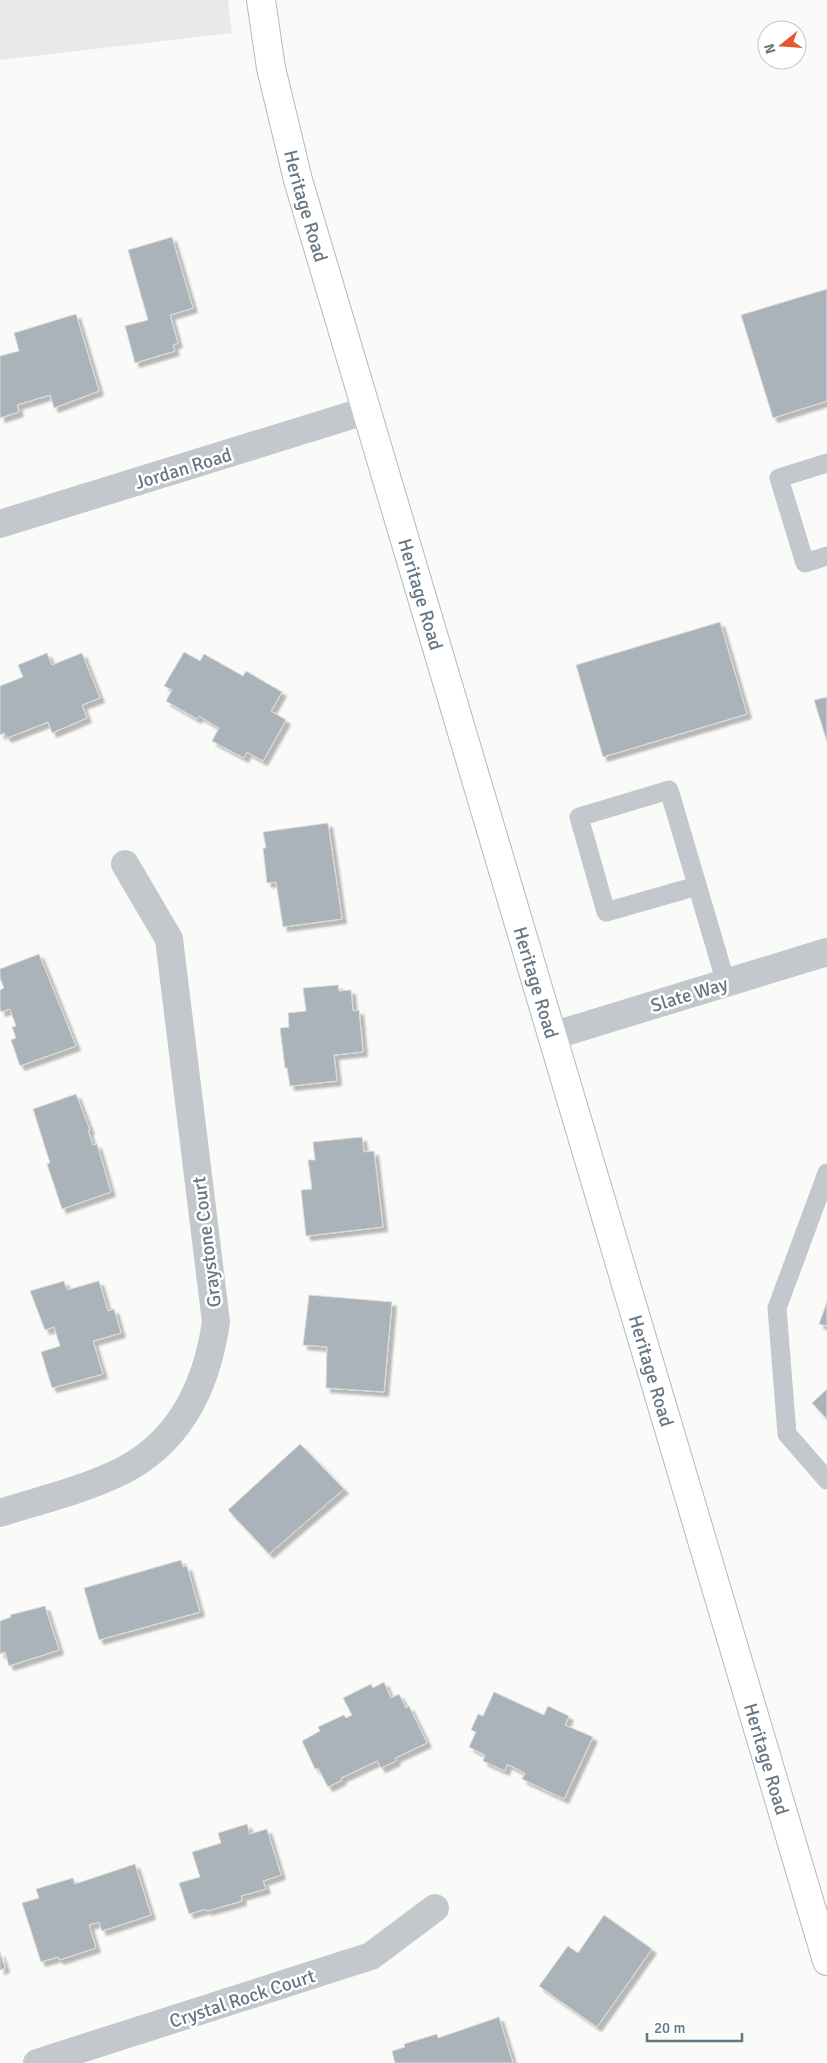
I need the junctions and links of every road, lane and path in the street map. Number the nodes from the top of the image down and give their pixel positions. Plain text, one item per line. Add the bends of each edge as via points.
1 (261, 0) edge
2 (365, 411) junction
3 (827, 463) edge
4 (0, 524) edge
5 (827, 556) edge
6 (124, 864) dead end
7 (697, 886) junction
8 (827, 952) edge
9 (726, 983) junction
10 (552, 1036) junction
11 (827, 1173) edge
12 (827, 1480) edge
13 (0, 1513) edge
14 (435, 1908) dead end
15 (827, 1961) edge
16 (37, 2063) edge

1 - 2 main road, Heritage Road via 271,68 298,180
2 - 4 street, Jordan Road
2 - 10 main road, Heritage Road
3 - 5 lane via 778,478 805,563
6 - 13 street, Graystone Court via 169,939 216,1322 211,1354 204,1379 189,1407 150,1452 124,1470 95,1483
7 - 7 lane via 669,790 579,817 606,912
7 - 9 lane
8 - 9 street, Slate Way
9 - 10 street, Slate Way
10 - 15 main road, Heritage Road
11 - 12 lane via 777,1308 786,1434
14 - 16 street, Crystal Rock Court via 371,1956

